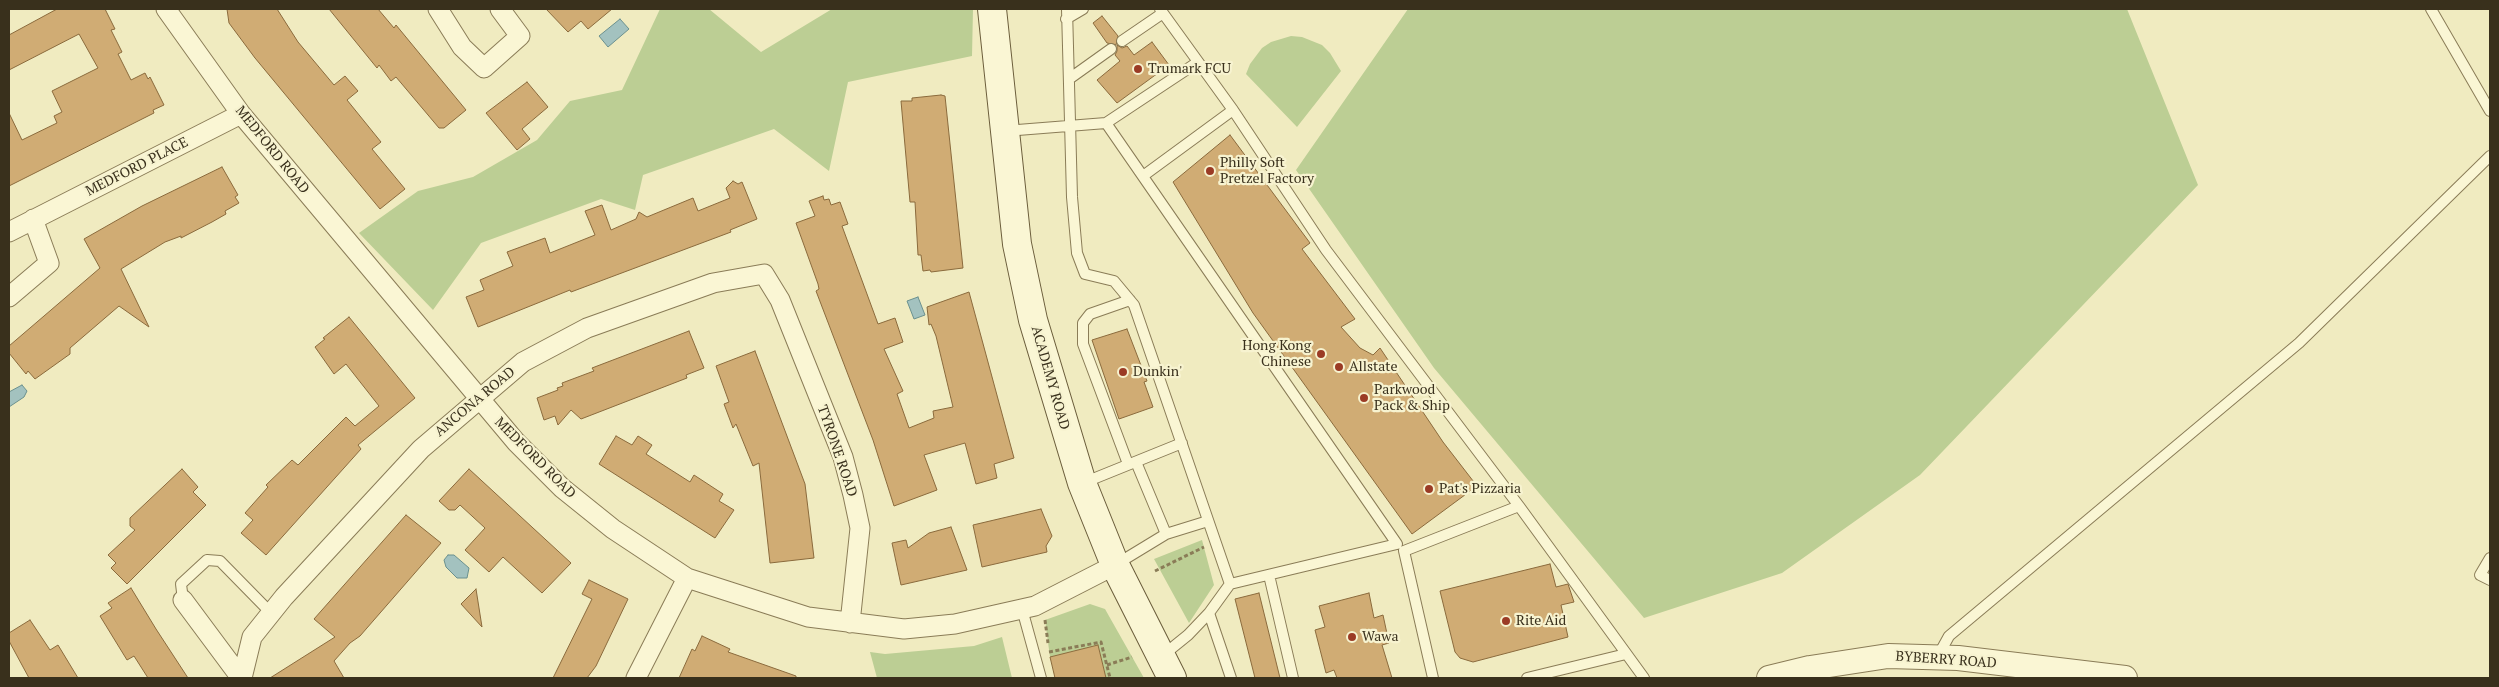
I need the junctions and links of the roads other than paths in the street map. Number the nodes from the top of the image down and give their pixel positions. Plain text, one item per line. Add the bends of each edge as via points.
1 (166, 9) edge
2 (438, 9) edge
3 (500, 9) edge
4 (992, 9) edge
5 (1010, 9) edge
6 (1083, 9) edge
7 (2431, 9) edge
8 (1161, 11) edge
9 (1066, 14) edge
10 (1122, 41) dead end
11 (1111, 49) dead end
12 (998, 58) junction
13 (1198, 62) junction
14 (1069, 78) junction
15 (1233, 110) junction
16 (2490, 111) edge
17 (242, 114) junction
18 (1106, 123) junction
19 (1071, 126) junction
20 (1003, 131) junction
21 (2490, 156) edge
22 (1143, 176) junction
23 (33, 220) junction
24 (9, 232) edge
25 (9, 297) edge
26 (1130, 300) junction
27 (786, 314) joint
28 (478, 399) junction
29 (1182, 443) junction
30 (1132, 463) junction
31 (1082, 484) junction
32 (1519, 506) junction
33 (1208, 521) junction
34 (1166, 534) junction
35 (1400, 547) junction
36 (2490, 558) edge
37 (1115, 565) junction
38 (1269, 574) junction
39 (687, 578) junction
40 (2490, 580) edge
41 (1230, 584) junction
42 (183, 600) joint
43 (1022, 609) junction
44 (271, 613) junction
45 (1209, 613) junction
46 (850, 623) junction
47 (1626, 654) junction
48 (1937, 657) junction
49 (1167, 668) edge
50 (2083, 676) edge
51 (242, 678) edge
52 (636, 678) edge
53 (1041, 678) edge
54 (1230, 678) edge
55 (1293, 678) edge
56 (1433, 678) edge
57 (1527, 678) edge
58 (1644, 678) edge
59 (1771, 678) edge
60 (2125, 678) edge

1 - 17 street, MEDFORD ROAD
2 - 3 street via 462,47 484,68 520,36
4 - 12 main road, ACADEMY ROAD
5 - 12 main road, ACADEMY ROAD
6 - 9 lane
7 - 16 lane
8 - 10 lane
8 - 13 lane
9 - 14 lane
11 - 14 lane
12 - 20 main road, ACADEMY ROAD
13 - 15 lane
13 - 18 lane
14 - 19 lane
15 - 22 lane
15 - 32 lane via 1326,250
17 - 23 street, MEDFORD PLACE
17 - 28 street, MEDFORD ROAD
18 - 19 lane
18 - 22 lane
19 - 20 lane
19 - 26 lane via 1077,253 1085,274 1114,281
20 - 31 main road, ACADEMY ROAD via 1017,244 1033,320
21 - 48 lane via 2299,343 1949,636
22 - 35 lane
23 - 24 street, MEDFORD PLACE
23 - 25 street via 49,263
26 - 29 lane
26 - 30 lane via 1090,314 1083,323 1083,344
27 - 28 street, ANCONA ROAD via 764,274 713,283 587,328 523,362
27 - 46 street, TYRONE ROAD via 843,458 854,495 860,528
28 - 39 street, MEDFORD ROAD via 562,488 613,529
28 - 44 street, ANCONA ROAD via 421,449
29 - 30 lane
29 - 33 lane
30 - 31 lane
30 - 34 lane
31 - 37 main road, ACADEMY ROAD
32 - 35 lane
32 - 47 lane
33 - 34 lane
33 - 41 lane
34 - 37 lane
35 - 38 lane
35 - 56 lane
36 - 40 lane via 2480,576
37 - 43 street, MEDFORD ROAD via 1066,591
37 - 49 main road, ACADEMY ROAD
38 - 41 lane
38 - 55 lane
39 - 46 street, MEDFORD ROAD via 808,617
39 - 52 street
41 - 45 lane
42 - 44 lane via 181,584 208,560 220,561
42 - 51 street
43 - 46 street, MEDFORD ROAD via 955,624 904,629
43 - 53 lane
44 - 51 street, ANCONA ROAD via 252,637
45 - 49 lane via 1188,636
45 - 54 lane
47 - 57 lane
47 - 58 lane
48 - 50 street, BYBERRY ROAD
48 - 59 street, BYBERRY ROAD via 1888,656 1810,668
50 - 60 street, BYBERRY ROAD

